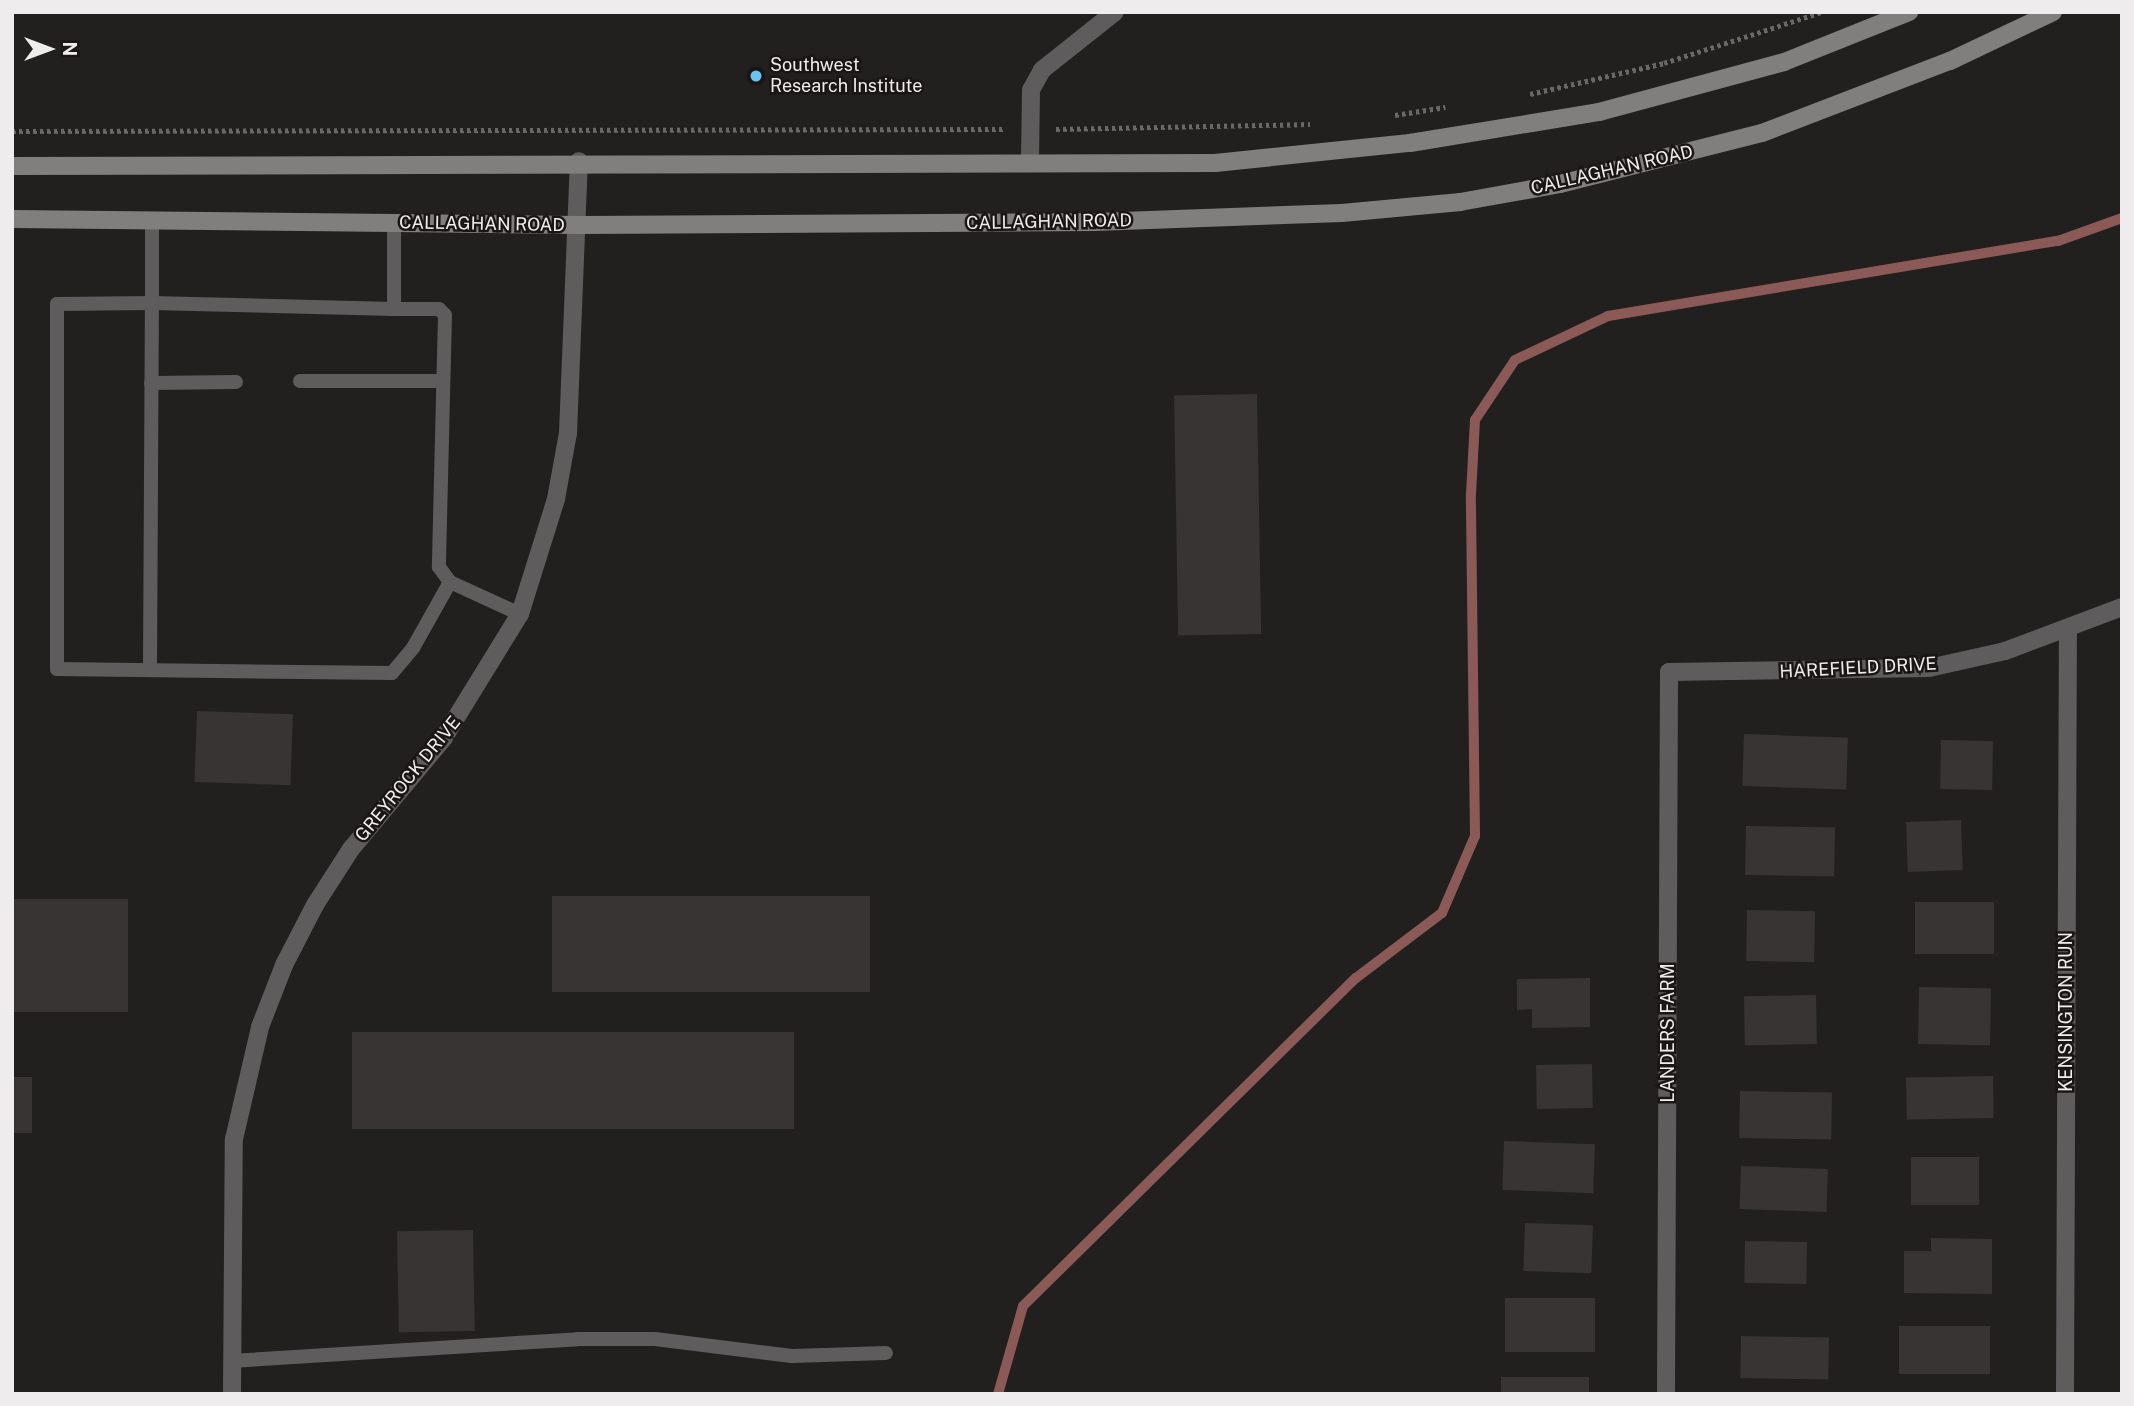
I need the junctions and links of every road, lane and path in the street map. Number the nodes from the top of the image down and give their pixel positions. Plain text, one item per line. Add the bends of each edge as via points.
1 (1115, 12) edge
2 (1822, 12) edge
3 (1909, 12) edge
4 (2053, 12) edge
5 (1525, 95) dead end
6 (1457, 106) dead end
7 (1388, 116) dead end
8 (1320, 123) dead end
9 (947, 129) dead end
10 (1088, 130) dead end
11 (12, 131) edge
12 (579, 161) junction
13 (1030, 161) junction
14 (12, 166) edge
15 (12, 219) edge
16 (152, 220) junction
17 (394, 223) junction
18 (579, 225) junction
19 (152, 303) junction
20 (394, 309) junction
21 (300, 381) dead end
22 (443, 381) junction
23 (236, 382) dead end
24 (151, 383) junction
25 (450, 582) junction
26 (2122, 607) edge
27 (520, 614) junction
28 (2068, 631) junction
29 (150, 669) junction
30 (1670, 672) joint
31 (887, 1353) dead end
32 (232, 1361) junction
33 (232, 1394) edge
34 (1666, 1394) edge
35 (2065, 1394) edge

1 - 13 street via 1042,70 1031,90
2 - 5 path via 1664,63
3 - 13 main road via 1784,62 1591,113 1410,143 1228,162
4 - 18 main road, CALLAGHAN ROAD via 1950,61 1762,133 1584,179 1460,202 1214,219
6 - 7 path
8 - 10 path
9 - 11 path
12 - 13 main road
12 - 14 main road
12 - 18 street, GREYROCK DRIVE
15 - 16 main road, CALLAGHAN ROAD
16 - 17 main road, CALLAGHAN ROAD
16 - 19 lane
17 - 18 main road, CALLAGHAN ROAD
17 - 20 lane
18 - 27 street, GREYROCK DRIVE via 568,433 556,499
19 - 20 lane
19 - 24 lane
19 - 29 lane via 57,304 57,668
20 - 22 lane via 439,309 445,315
21 - 22 lane
22 - 25 lane via 439,567
23 - 24 lane
24 - 29 lane
25 - 27 lane
25 - 29 lane via 413,648 392,673
26 - 28 street, HAREFIELD DRIVE
27 - 32 street, GREYROCK DRIVE via 443,739 351,849 284,965 260,1027 234,1139
28 - 30 street, HAREFIELD DRIVE via 2005,651 1929,667
28 - 35 street, KENSINGTON RUN
30 - 34 street, LANDERS FARM
31 - 32 lane via 792,1356 655,1339 578,1339
32 - 33 street, GREYROCK DRIVE

